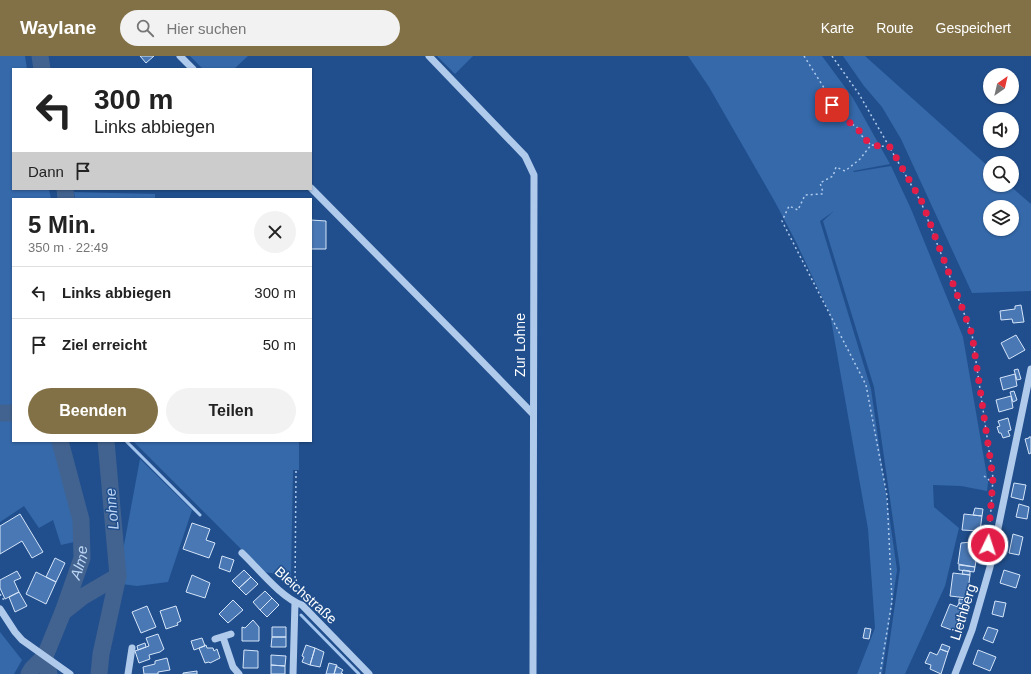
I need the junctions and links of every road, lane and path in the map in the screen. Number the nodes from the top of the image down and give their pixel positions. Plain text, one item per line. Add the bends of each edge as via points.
1 (180, 56) edge
2 (429, 56) edge
3 (804, 56) edge
4 (832, 56) edge
5 (192, 68) edge
6 (871, 145) junction
7 (890, 147) junction
8 (312, 189) edge
9 (1031, 369) edge
10 (533, 414) junction
11 (296, 471) dead end
12 (984, 476) dead end
13 (993, 483) junction
14 (989, 530) dead end
15 (242, 553) dead end
16 (295, 602) junction
17 (0, 608) edge
18 (231, 634) dead end
19 (223, 636) junction
20 (214, 639) dead end
21 (132, 648) dead end
22 (70, 674) edge
23 (128, 674) edge
24 (239, 674) edge
25 (294, 674) edge
26 (369, 674) edge
27 (533, 674) edge
28 (880, 674) edge
29 (955, 674) edge

1 - 5 street
2 - 10 street, Zur Lohne via 526,156 534,175
3 - 6 path via 832,105 858,128
4 - 7 path
6 - 7 path
6 - 28 path via 860,159 845,171 836,167 833,176 820,183 822,194 806,195 798,210 789,206 782,221 866,385 887,496 892,601
7 - 13 path via 922,202 972,334
8 - 10 street
9 - 29 street, Liethberg via 990,567 972,630
10 - 27 street, Zur Lohne
11 - 16 path
12 - 13 path
13 - 14 path
15 - 16 street, Bleichstraße via 279,590
16 - 25 street
16 - 26 street, Bleichstraße via 302,605
17 - 22 street via 22,640
18 - 19 street
19 - 20 street
19 - 24 street
21 - 23 street

